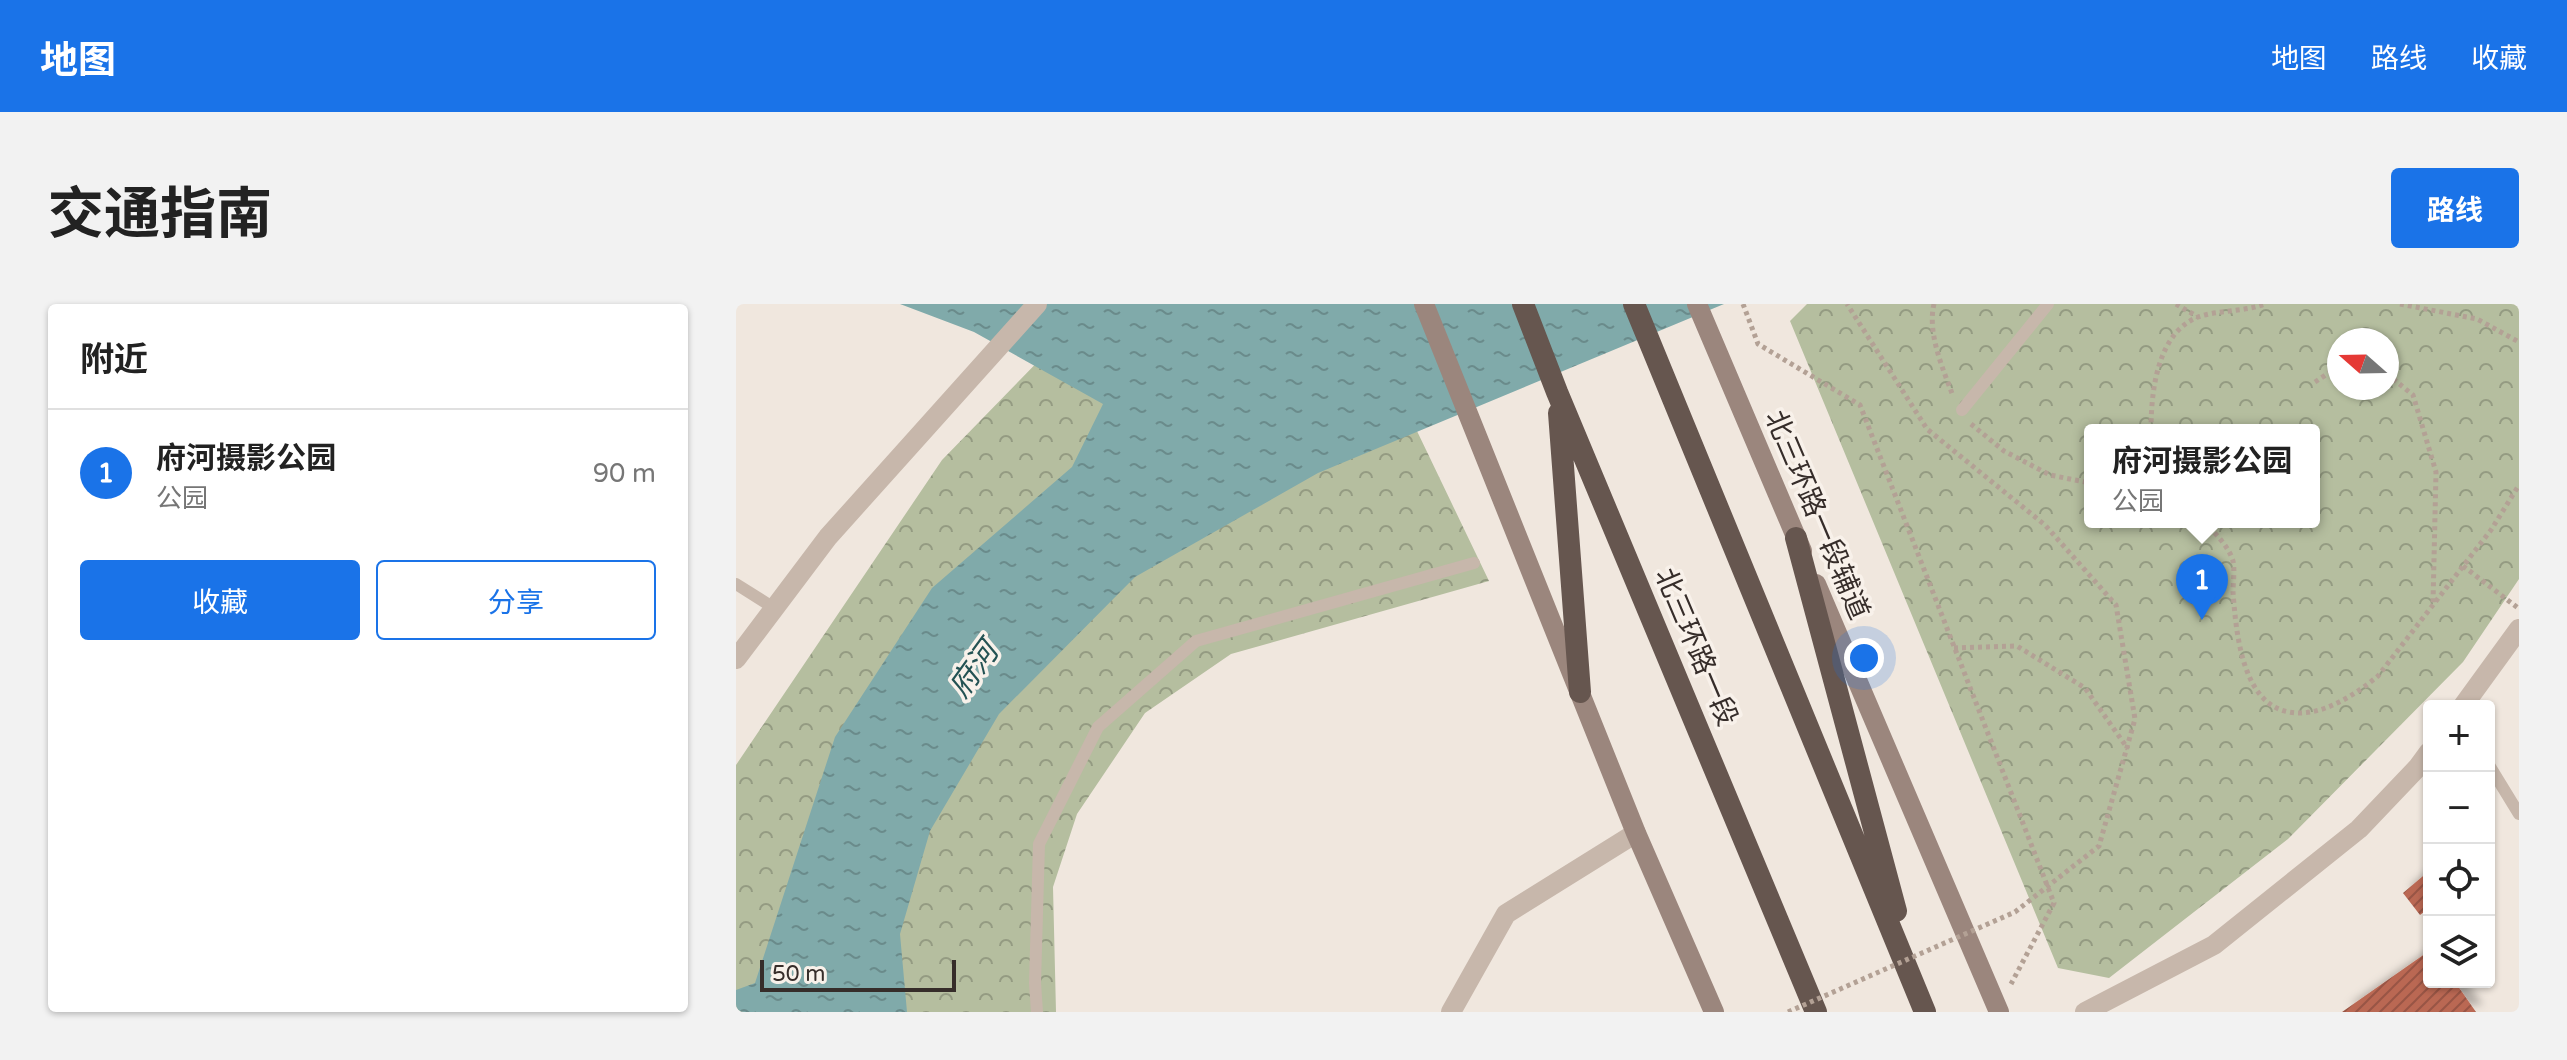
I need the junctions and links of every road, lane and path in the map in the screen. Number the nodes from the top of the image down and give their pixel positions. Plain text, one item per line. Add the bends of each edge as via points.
1 (1037, 304) edge
2 (1424, 304) edge
3 (1523, 304) edge
4 (1634, 304) edge
5 (1697, 304) edge
6 (1743, 304) edge
7 (1847, 304) edge
8 (1934, 304) edge
9 (2048, 304) edge
10 (2176, 304) edge
11 (2265, 304) edge
12 (2400, 304) edge
13 (2198, 317) junction
14 (2519, 342) edge
15 (2327, 374) edge
16 (2315, 382) dead end
17 (2399, 384) edge
18 (1557, 392) junction
19 (1962, 410) junction
20 (2151, 424) edge
21 (2084, 482) edge
22 (2519, 485) edge
23 (2210, 528) edge
24 (1796, 538) junction
25 (1474, 563) dead end
26 (2463, 566) junction
27 (736, 584) edge
28 (2433, 604) junction
29 (774, 608) junction
30 (2519, 608) edge
31 (2519, 629) edge
32 (1954, 648) junction
33 (736, 659) edge
34 (1580, 692) junction
35 (2467, 700) edge
36 (2128, 749) junction
37 (2423, 759) edge
38 (2493, 772) edge
39 (2519, 814) edge
40 (1636, 833) junction
41 (1922, 1004) edge
42 (1998, 1011) edge
43 (1037, 1012) edge
44 (1451, 1012) edge
45 (1714, 1012) edge
46 (1788, 1012) edge
47 (1816, 1012) edge
48 (2085, 1012) edge

1 - 29 street via 828,537
2 - 34 main road
3 - 18 highway, 北三环路一段
4 - 41 highway
5 - 24 main road, 北三环路一段辅道
6 - 32 path via 1758,344 1860,405
7 - 36 path, bridge via 1927,429 2045,525 2116,605 2135,719
8 - 19 path via 1940,360
9 - 19 lane
10 - 13 path
11 - 13 path
12 - 14 path via 2477,319
13 - 20 path via 2170,337 2151,397
15 - 16 path
17 - 28 path via 2413,395 2436,472
18 - 34 highway
18 - 47 highway, 北三环路一段
19 - 21 path via 1974,429 2004,451 2050,475
22 - 26 path
23 - 28 path via 2233,561 2233,593 2249,679 2262,699 2281,711 2304,715 2360,691 2378,676
24 - 41 highway
24 - 42 main road, 北三环路一段辅道
25 - 43 lane via 1196,641 1098,727 1039,844
26 - 28 path
26 - 30 path
27 - 29 lane
29 - 33 street
31 - 35 street
32 - 36 path via 2017,646 2085,688
32 - 42 path via 2054,903
34 - 40 main road
36 - 46 path, bridge via 2099,846 2015,912
37 - 48 street via 2359,829 2214,945
38 - 39 lane
40 - 44 street via 1506,914
40 - 45 main road

